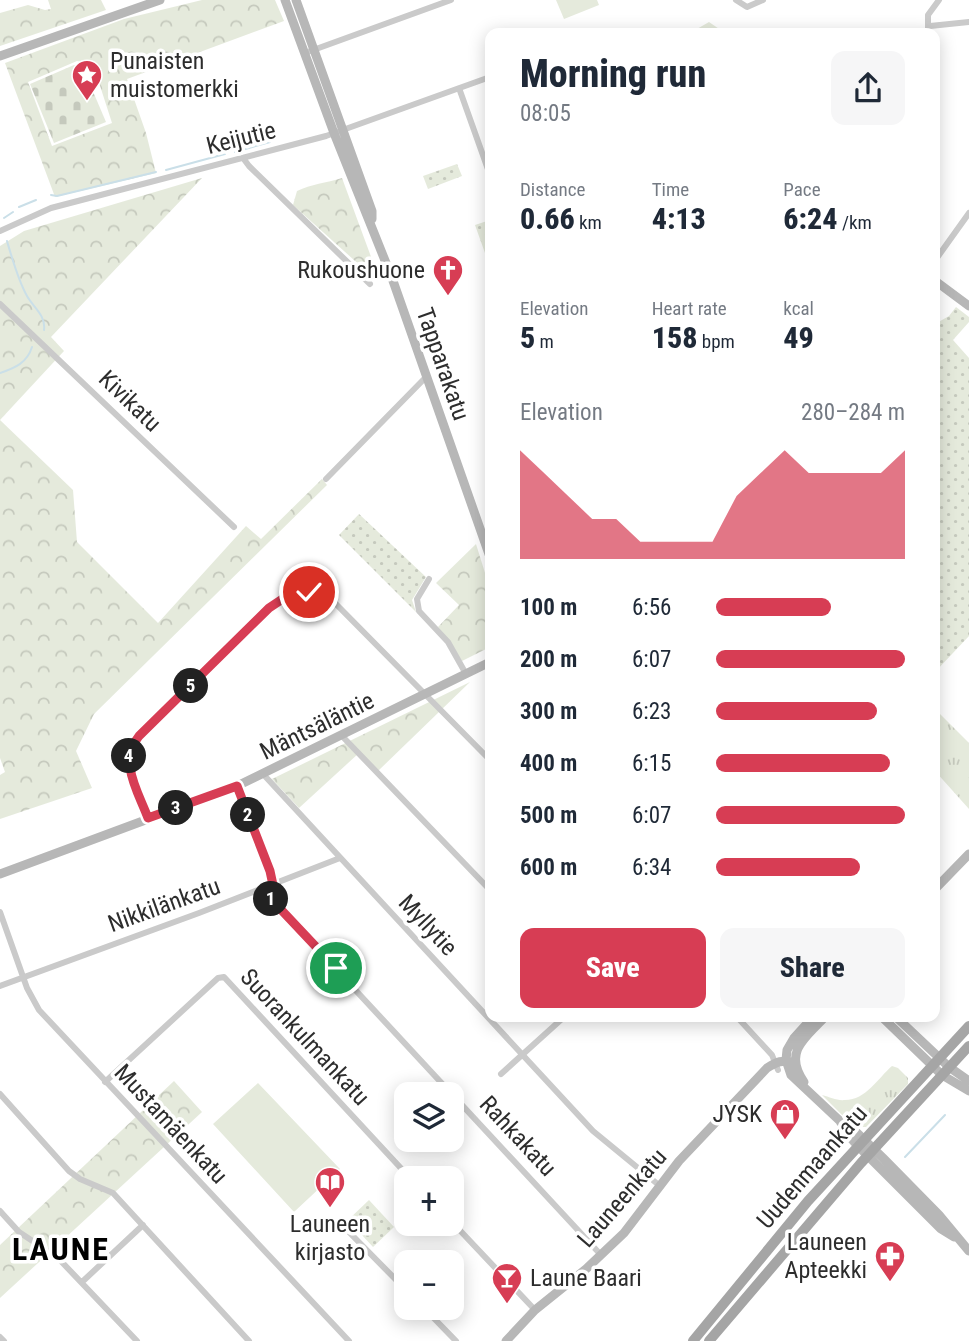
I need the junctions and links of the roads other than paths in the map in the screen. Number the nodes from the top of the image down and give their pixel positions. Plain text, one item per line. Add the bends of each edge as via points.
1 (160, 0) edge
2 (285, 0) edge
3 (296, 0) edge
4 (451, 0) edge
5 (736, 0) edge
6 (762, 0) edge
7 (939, 0) edge
8 (969, 22) edge
9 (929, 28) edge
10 (939, 28) edge
11 (309, 51) junction
12 (0, 57) edge
13 (485, 79) edge
14 (459, 88) junction
15 (338, 132) junction
16 (243, 158) junction
17 (485, 162) edge
18 (969, 213) edge
19 (0, 231) edge
20 (940, 254) edge
21 (370, 284) dead end
22 (940, 284) edge
23 (0, 304) edge
24 (969, 306) edge
25 (427, 376) junction
26 (326, 479) dead end
27 (234, 527) dead end
28 (485, 543) edge
29 (429, 579) dead end
30 (485, 664) edge
31 (466, 674) junction
32 (425, 694) junction
33 (342, 736) junction
34 (485, 755) edge
35 (263, 774) junction
36 (237, 786) junction
37 (148, 818) junction
38 (969, 854) edge
39 (340, 858) junction
40 (0, 874) edge
41 (940, 884) edge
42 (273, 885) junction
43 (485, 885) edge
44 (265, 888) junction
45 (0, 912) edge
46 (24, 978) junction
47 (0, 986) edge
48 (485, 1015) edge
49 (492, 1022) edge
50 (558, 1022) edge
51 (742, 1022) edge
52 (808, 1022) edge
53 (820, 1022) edge
54 (888, 1022) edge
55 (900, 1022) edge
56 (969, 1026) edge
57 (969, 1046) edge
58 (522, 1055) junction
59 (936, 1062) junction
60 (784, 1064) junction
61 (946, 1071) junction
62 (501, 1074) dead end
63 (969, 1081) edge
64 (105, 1082) junction
65 (969, 1091) edge
66 (0, 1094) edge
67 (860, 1142) junction
68 (871, 1152) junction
69 (399, 1166) edge
70 (660, 1186) junction
71 (0, 1211) edge
72 (143, 1225) junction
73 (347, 1230) dead end
74 (464, 1235) edge
75 (969, 1251) edge
76 (601, 1255) junction
77 (394, 1278) edge
78 (82, 1282) junction
79 (535, 1310) junction
80 (436, 1320) edge
81 (0, 1337) edge
82 (4, 1341) edge
83 (137, 1341) edge
84 (248, 1341) edge
85 (348, 1341) edge
86 (456, 1341) edge
87 (506, 1341) edge
88 (694, 1341) edge
89 (709, 1341) edge

1 - 12 street
2 - 11 street, Tapparakatu
3 - 11 street, Tapparakatu
4 - 11 street
5 - 6 street via 747,7
7 - 9 street via 928,15
8 - 10 street
11 - 15 street, Tapparakatu
13 - 14 street, Keijutie
14 - 15 street, Keijutie
14 - 17 street
15 - 16 street, Keijutie
15 - 25 street, Tapparakatu
16 - 19 street, Keijutie via 51,208
16 - 21 street
18 - 20 street
22 - 24 street
23 - 27 street, Kivikatu
25 - 26 street
25 - 28 street, Tapparakatu
29 - 31 street via 417,599 419,611 447,642
30 - 31 street, Mäntsäläntie
31 - 32 street, Mäntsäläntie
32 - 33 street, Mäntsäläntie
32 - 34 street
32 - 37 street via 333,601 318,593 293,592 269,608 131,748 129,766
33 - 35 street, Mäntsäläntie
33 - 43 street
35 - 36 street, Mäntsäläntie
35 - 39 street, Myllytie
36 - 37 street, Mäntsäläntie
36 - 42 street
37 - 40 street, Mäntsäläntie
38 - 41 street
39 - 42 street, Nikkilänkatu
39 - 48 street, Myllytie
42 - 44 street, Nikkilänkatu
44 - 46 street, Nikkilänkatu
44 - 76 street, Rahkakatu
45 - 46 street, Mustamäenkatu
46 - 47 street, Nikkilänkatu
46 - 64 street, Mustamäenkatu via 39,1010
49 - 58 street, Myllytie
50 - 58 street
51 - 60 street
52 - 60 street, Launeenkatu via 787,1050
53 - 60 street, Launeenkatu
54 - 59 street
55 - 59 street
56 - 59 main road, Uudenmaankatu
57 - 61 main road, Uudenmaankatu
58 - 62 street
58 - 70 street, Myllytie via 593,1131
59 - 61 street
59 - 67 main road, Uudenmaankatu
60 - 67 street via 796,1071
60 - 70 street, Launeenkatu via 762,1074
61 - 63 street
61 - 65 street
61 - 68 main road, Uudenmaankatu
64 - 69 street, Suorankulmankatu via 218,978 224,978
64 - 85 street, Mustamäenkatu
66 - 72 street via 69,1171 113,1193
67 - 68 street
67 - 88 main road, Uudenmaankatu
68 - 75 street via 941,1229
68 - 89 main road, Uudenmaankatu
70 - 76 street, Launeenkatu
71 - 78 street
72 - 78 street
72 - 84 street
73 - 77 street
74 - 79 street
76 - 79 street, Launeenkatu
78 - 83 street
79 - 87 street, Launeenkatu
80 - 86 street
81 - 82 street

